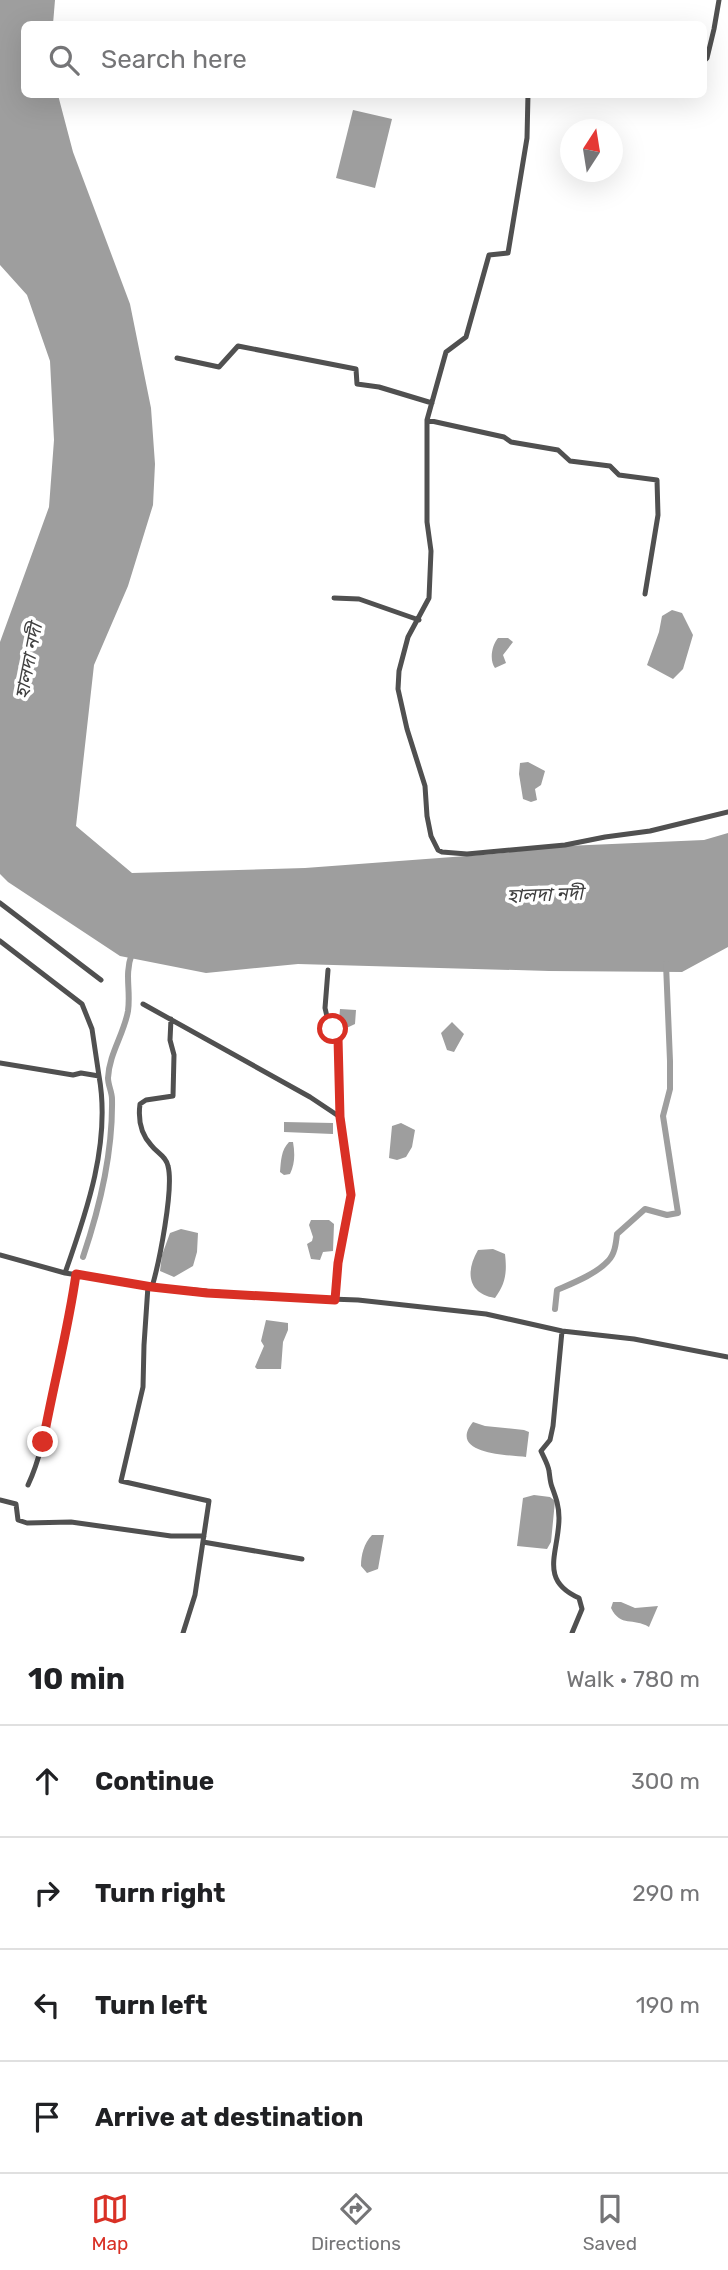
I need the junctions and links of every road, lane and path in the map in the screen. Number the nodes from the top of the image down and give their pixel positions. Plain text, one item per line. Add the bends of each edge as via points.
1 (719, 0) edge
2 (707, 58) edge
3 (528, 98) edge
4 (177, 358) dead end
5 (432, 403) junction
6 (427, 420) junction
7 (645, 594) dead end
8 (334, 598) dead end
9 (419, 620) junction
10 (728, 812) edge
11 (0, 903) edge
12 (0, 941) edge
13 (328, 970) dead end
14 (101, 980) dead end
15 (143, 1004) dead end
16 (171, 1019) junction
17 (0, 1063) edge
18 (99, 1076) junction
19 (340, 1117) junction
20 (0, 1255) edge
21 (65, 1273) junction
22 (76, 1274) junction
23 (150, 1286) junction
24 (335, 1300) junction
25 (562, 1331) junction
26 (728, 1357) edge
27 (28, 1485) dead end
28 (0, 1500) edge
29 (204, 1539) junction
30 (302, 1559) dead end
31 (183, 1633) edge
32 (572, 1633) edge

1 - 2 street
3 - 5 street via 527,138 508,253 489,255 466,337 446,352
4 - 5 street via 219,367 238,346 356,369 357,384
5 - 6 street
6 - 7 street via 558,450 570,461 610,466 619,475 657,480 658,515
6 - 9 street via 429,598
8 - 9 street via 359,599
9 - 10 street via 408,637 398,689 438,850 467,854 565,845
11 - 14 street
12 - 18 street via 82,1004 92,1030
13 - 19 street via 325,1008 338,1038
15 - 16 street
16 - 19 street
16 - 23 street via 173,1096 146,1100 140,1104 138,1118 151,1145 167,1163 170,1177
17 - 18 street
18 - 21 street via 103,1098 99,1158
19 - 24 street via 351,1195
20 - 21 street
21 - 22 street
22 - 23 street
22 - 27 street via 38,1464
23 - 24 street
23 - 29 street via 143,1387 121,1481 209,1501
24 - 25 street via 486,1314
25 - 26 street
25 - 32 street via 553,1426 541,1451 558,1501 557,1582 579,1598 582,1609
28 - 29 street via 16,1504 18,1521 27,1523 71,1522
29 - 30 street
29 - 31 street

